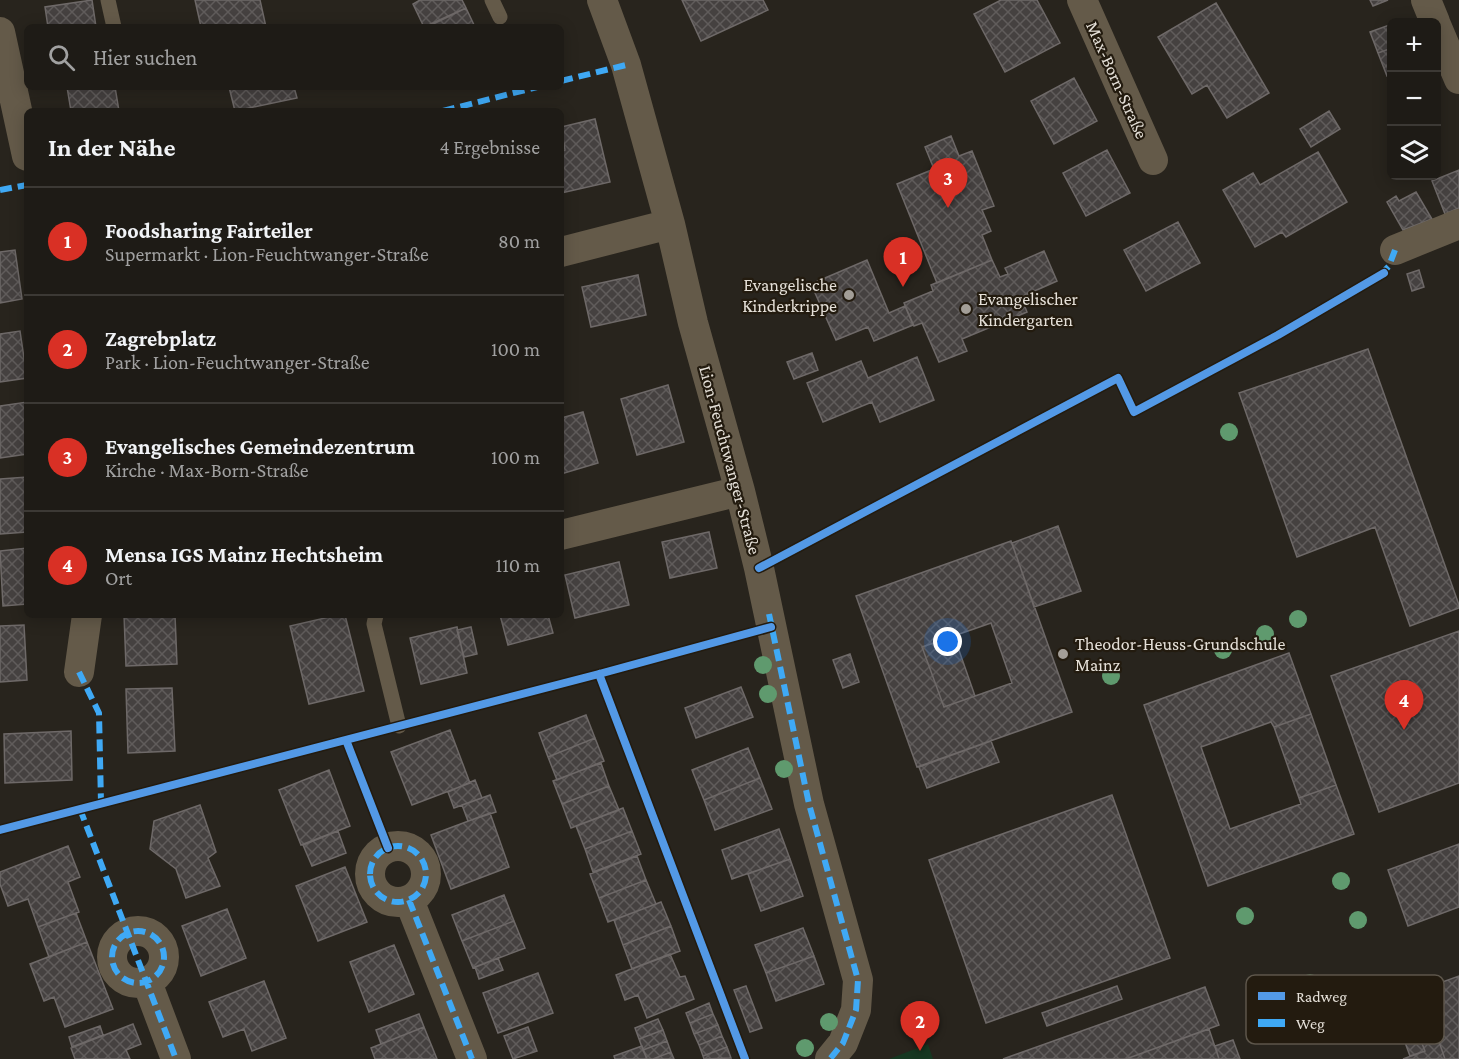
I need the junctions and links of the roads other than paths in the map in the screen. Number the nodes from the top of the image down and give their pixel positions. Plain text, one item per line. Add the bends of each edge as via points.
1 (108, 0) edge
2 (492, 0) edge
3 (602, 0) edge
4 (1082, 0) edge
5 (1426, 0) edge
6 (500, 16) dead end
7 (1434, 18) edge
8 (113, 24) edge
9 (0, 32) edge
10 (1441, 36) edge
11 (1459, 79) edge
12 (24, 142) edge
13 (1153, 160) dead end
14 (670, 224) junction
15 (1459, 224) edge
16 (1395, 250) dead end
17 (564, 251) edge
18 (740, 491) junction
19 (564, 534) edge
20 (87, 618) edge
21 (375, 618) edge
22 (79, 672) dead end
23 (399, 726) dead end
24 (409, 900) dead end
25 (147, 982) dead end
26 (176, 1059) edge
27 (472, 1059) edge
28 (830, 1059) edge

1 - 8 lane
2 - 6 lane
3 - 14 street, Lion-Feuchtwanger-Straße via 626,65
4 - 13 street, Max-Born-Straße
5 - 7 street
9 - 12 street
10 - 11 street
14 - 17 street
14 - 18 street, Lion-Feuchtwanger-Straße
15 - 16 street
18 - 19 street
18 - 28 street, Lion-Feuchtwanger-Straße via 809,804 858,980 856,1010 843,1043
20 - 22 street
21 - 23 lane
24 - 27 street
25 - 26 street

